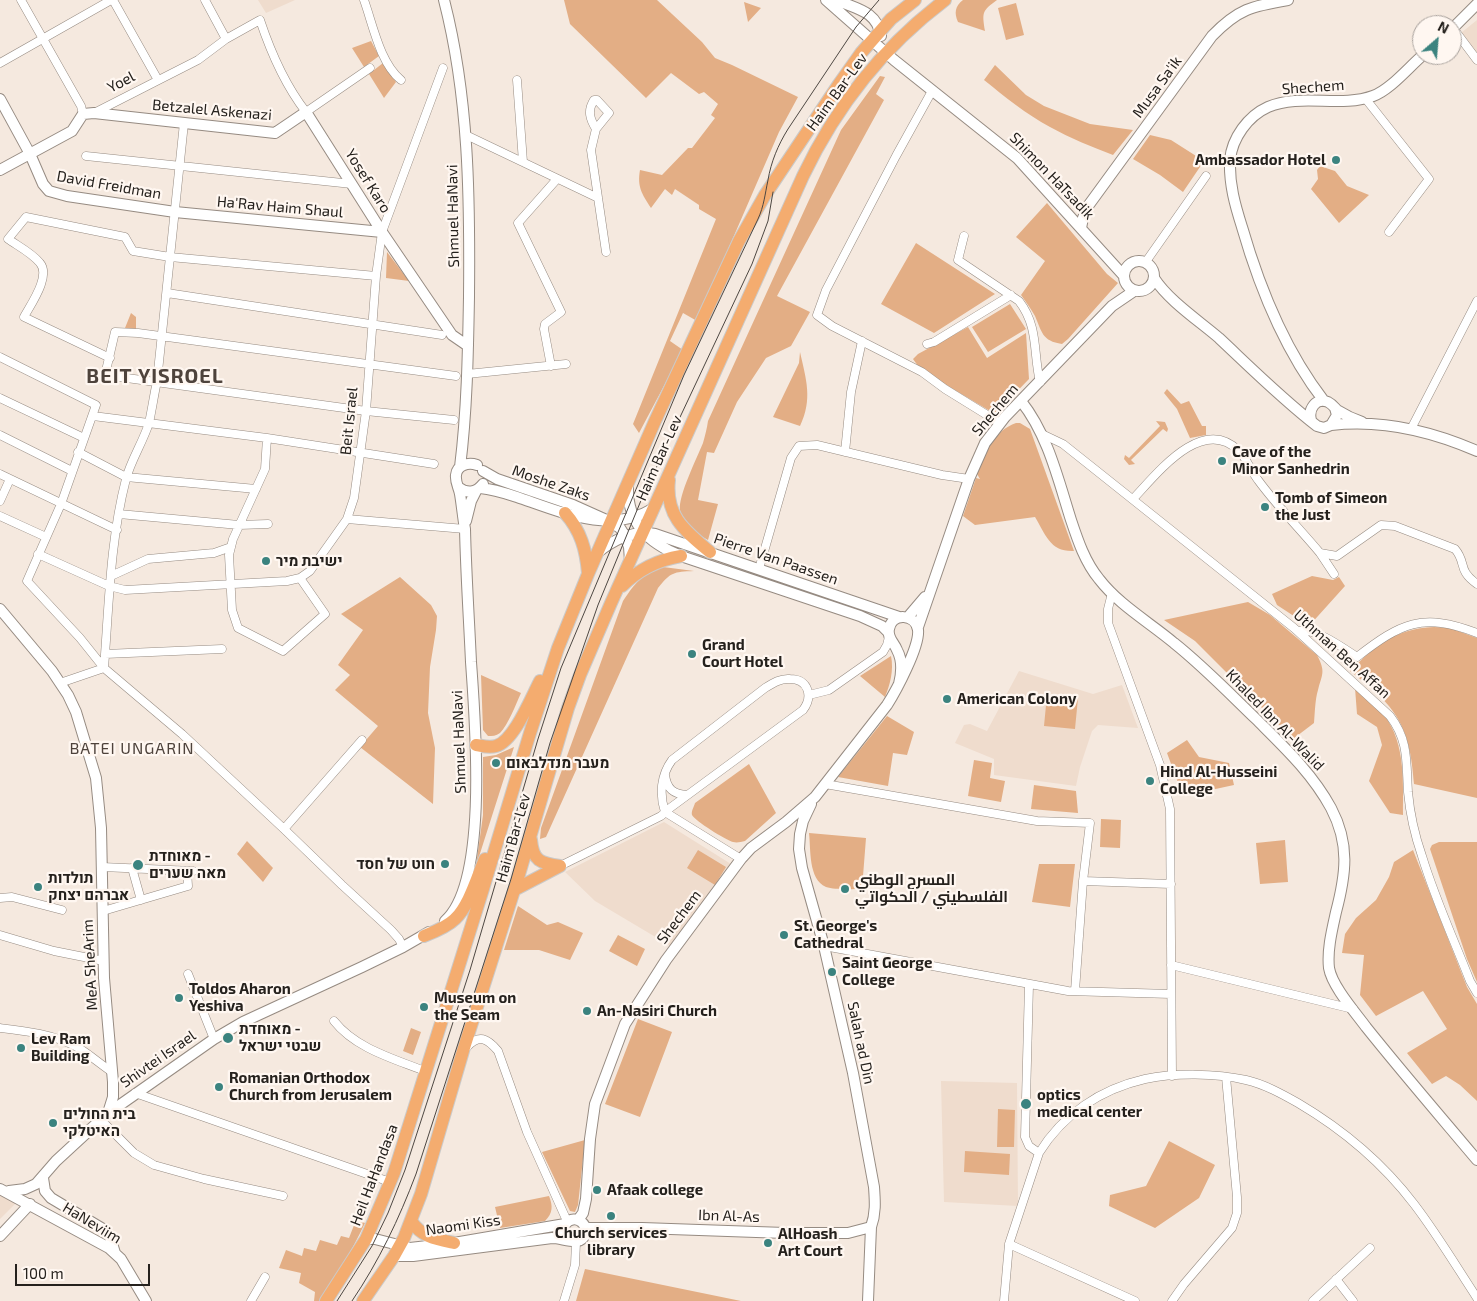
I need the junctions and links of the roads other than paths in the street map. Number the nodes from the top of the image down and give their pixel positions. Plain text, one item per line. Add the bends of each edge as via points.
1 (21, 0) edge
2 (112, 0) edge
3 (205, 0) edge
4 (364, 0) edge
5 (444, 0) edge
6 (826, 0) edge
7 (914, 0) edge
8 (944, 0) edge
9 (1288, 0) edge
10 (1475, 0) edge
11 (841, 1) edge
12 (1477, 4) edge
13 (1464, 17) joint
14 (891, 19) junction
15 (260, 20) joint
16 (880, 31) junction
17 (44, 38) junction
18 (226, 39) junction
19 (871, 41) junction
20 (1462, 41) edge
21 (882, 54) junction
22 (1477, 60) edge
23 (0, 63) edge
24 (1412, 65) edge
25 (370, 68) dead end
26 (443, 68) dead end
27 (158, 80) junction
28 (401, 80) dead end
29 (517, 80) dead end
30 (932, 91) junction
31 (1365, 98) junction
32 (0, 99) edge
33 (306, 112) junction
34 (88, 114) junction
35 (184, 123) junction
36 (596, 129) dead end
37 (466, 135) junction
38 (30, 154) junction
39 (86, 156) dead end
40 (523, 162) junction
41 (179, 167) junction
42 (0, 170) edge
43 (1206, 176) dead end
44 (557, 179) junction
45 (352, 184) junction
46 (598, 198) junction
47 (175, 212) junction
48 (1081, 228) junction
49 (382, 232) junction
50 (1389, 232) dead end
51 (964, 236) dead end
52 (606, 252) dead end
53 (170, 257) junction
54 (1145, 263) junction
55 (376, 276) junction
56 (1154, 278) junction
57 (1124, 279) junction
58 (1148, 288) junction
59 (1134, 290) junction
60 (167, 293) junction
61 (1011, 296) junction
62 (1172, 299) junction
63 (1477, 301) edge
64 (1112, 306) junction
65 (372, 324) junction
66 (442, 335) dead end
67 (161, 336) junction
68 (862, 341) junction
69 (927, 344) dead end
70 (468, 346) junction
71 (0, 357) edge
72 (110, 358) junction
73 (368, 364) junction
74 (566, 364) dead end
75 (551, 366) junction
76 (467, 374) junction
77 (456, 376) dead end
78 (157, 382) junction
79 (1040, 382) junction
80 (0, 398) edge
81 (1284, 399) junction
82 (1020, 401) junction
83 (1320, 402) junction
84 (1335, 408) junction
85 (366, 411) junction
86 (92, 416) junction
87 (454, 420) dead end
88 (1311, 420) junction
89 (149, 423) junction
90 (1000, 423) junction
91 (1368, 424) junction
92 (1331, 425) junction
93 (1411, 429) junction
94 (464, 434) junction
95 (1042, 434) junction
96 (0, 435) edge
97 (84, 438) junction
98 (267, 438) junction
99 (78, 452) junction
100 (360, 452) junction
101 (845, 452) junction
102 (1477, 452) edge
103 (434, 464) dead end
104 (460, 467) junction
105 (480, 468) junction
106 (72, 470) junction
107 (670, 472) junction
108 (0, 474) edge
109 (126, 477) junction
110 (10, 479) junction
111 (969, 479) junction
112 (628, 481) junction
113 (458, 486) junction
114 (256, 489) junction
115 (478, 489) junction
116 (1133, 499) junction
117 (0, 501) edge
118 (61, 504) junction
119 (654, 508) junction
120 (565, 513) junction
121 (119, 514) junction
122 (0, 516) edge
123 (633, 518) junction
124 (347, 519) junction
125 (611, 522) junction
126 (268, 524) dead end
127 (239, 525) junction
128 (465, 529) junction
129 (117, 530) junction
130 (643, 532) junction
131 (626, 536) junction
132 (46, 537) junction
133 (230, 547) junction
134 (710, 552) junction
135 (597, 553) junction
136 (1320, 553) junction
137 (38, 554) junction
138 (681, 556) junction
139 (629, 563) junction
140 (759, 569) junction
141 (588, 574) junction
142 (1334, 574) dead end
143 (111, 576) junction
144 (300, 578) junction
145 (230, 584) junction
146 (1477, 584) edge
147 (109, 586) junction
148 (931, 587) junction
149 (615, 593) junction
150 (1112, 594) junction
151 (0, 609) edge
152 (903, 617) junction
153 (1298, 631) junction
154 (917, 632) junction
155 (1477, 633) edge
156 (890, 637) junction
157 (558, 648) junction
158 (222, 649) dead end
159 (105, 654) junction
160 (104, 668) junction
161 (60, 683) junction
162 (899, 684) junction
163 (809, 695) junction
164 (362, 740) dead end
165 (476, 745) junction
166 (665, 773) junction
167 (825, 784) junction
168 (687, 795) junction
169 (816, 797) junction
170 (509, 804) junction
171 (665, 812) junction
172 (284, 829) junction
173 (531, 834) junction
174 (741, 859) junction
175 (560, 866) junction
176 (102, 867) junction
177 (132, 868) junction
178 (1083, 881) junction
179 (1171, 884) junction
180 (514, 890) junction
181 (0, 898) edge
182 (141, 900) junction
183 (62, 910) dead end
184 (103, 911) junction
185 (0, 935) edge
186 (424, 936) junction
187 (824, 946) junction
188 (403, 948) junction
189 (104, 961) junction
190 (1171, 965) junction
191 (460, 966) joint
192 (188, 974) dead end
193 (1029, 984) junction
194 (1075, 991) junction
195 (1171, 994) junction
196 (1477, 994) edge
197 (1353, 1010) junction
198 (334, 1021) dead end
199 (0, 1028) edge
200 (214, 1039) junction
201 (463, 1050) junction
202 (427, 1072) junction
203 (1172, 1076) junction
204 (113, 1077) junction
205 (1226, 1077) junction
206 (135, 1092) junction
207 (104, 1117) junction
208 (1039, 1153) junction
209 (1477, 1160) edge
210 (43, 1178) junction
211 (390, 1182) junction
212 (3, 1188) edge
213 (283, 1196) dead end
214 (30, 1204) junction
215 (411, 1221) junction
216 (570, 1222) junction
217 (871, 1227) junction
218 (586, 1228) junction
219 (0, 1236) edge
220 (366, 1239) junction
221 (572, 1241) junction
222 (454, 1243) junction
223 (1009, 1244) junction
224 (1370, 1248) dead end
225 (397, 1251) junction
226 (115, 1253) junction
227 (266, 1277) dead end
228 (1336, 1279) junction
229 (1477, 1298) edge
230 (146, 1301) edge
231 (251, 1301) edge
232 (326, 1301) edge
233 (363, 1301) edge
234 (564, 1301) edge
235 (868, 1301) edge
236 (1004, 1301) edge
237 (1135, 1301) edge
238 (1172, 1301) edge
239 (1313, 1301) edge
240 (1353, 1301) edge

1 - 17 street
2 - 17 street
2 - 27 street
3 - 18 street
4 - 28 street via 384,58
5 - 37 street, Shmuel HaNavi
6 - 19 street, Shimon HaTsadik
7 - 14 highway, Haim Bar-Lev
8 - 21 highway, Haim Bar-Lev
9 - 48 street, Musa Sa'ik via 1241,11 1212,36 1088,206
10 - 13 street
11 - 16 street via 872,16
12 - 13 street
14 - 16 highway, Haim Bar-Lev
14 - 21 highway
15 - 18 street, Yoel
15 - 33 street, Yosef Karo via 283,77
16 - 19 highway, Haim Bar-Lev
16 - 21 street
17 - 23 street
17 - 34 street
18 - 27 street, Yoel via 198,60
19 - 21 street, Shimon HaTsadik
19 - 112 highway, Haim Bar-Lev via 839,84 748,224
20 - 22 street
21 - 30 street, Shimon HaTsadik
21 - 107 highway, Haim Bar-Lev via 840,110 816,149
24 - 31 street, Shechem via 1386,88
25 - 33 street, Betzalel Askenazi
26 - 49 street, Beit Israel
27 - 34 street, Yoel
29 - 40 street
30 - 48 street, Shimon HaTsadik via 1017,158
30 - 68 street via 826,290 818,315
31 - 50 street via 1429,178
31 - 83 street, Shechem via 1274,105 1246,123 1230,158 1232,194 1252,264 1288,343
32 - 38 street
33 - 35 street, Betzalel Askenazi via 275,132
33 - 45 street, Yosef Karo
34 - 35 street, Betzalel Askenazi
34 - 38 street, Yoel via 72,131
35 - 41 street
36 - 46 street via 590,150
37 - 40 street
37 - 70 street, Shmuel HaNavi via 470,210
38 - 42 street, Yoel
38 - 47 street, David Freidman via 49,191
39 - 41 street
40 - 44 street
41 - 45 street
41 - 47 street
43 - 54 street
44 - 46 street
44 - 75 street via 518,223 561,312 545,324 544,329
45 - 49 street, Yosef Karo
46 - 52 street
47 - 49 street, Ha'Rav Haim Shaul
47 - 53 street
48 - 57 street, Shimon HaTsadik
49 - 55 street, Beit Israel
49 - 70 street, Yosef Karo via 452,335
51 - 61 street via 958,260
53 - 55 street
53 - 60 street
53 - 72 street via 134,251 125,237 26,217 8,239 41,263 44,274 24,317
54 - 56 street via 1152,269
54 - 57 street via 1130,264 1125,269
55 - 65 street, Beit Israel
56 - 58 street
56 - 62 street
57 - 59 street
57 - 64 street, Shechem via 1121,293
58 - 59 street
58 - 62 street
59 - 64 street, Shechem
60 - 65 street
60 - 67 street
61 - 69 street
61 - 79 street via 1025,309 1034,330
62 - 81 street
63 - 93 street
64 - 79 street, Shechem
65 - 66 street
65 - 73 street, Beit Israel
67 - 72 street via 115,332
67 - 73 street
67 - 78 street
68 - 90 street via 922,372
68 - 101 street via 851,392
70 - 76 street, Shmuel HaNavi
71 - 86 street via 96,405
72 - 78 street via 105,375
73 - 77 street
73 - 85 street, Beit Israel
74 - 75 street
75 - 76 street
76 - 94 street, Shmuel HaNavi
78 - 85 street
78 - 89 street
79 - 82 street, Shechem
80 - 97 street
81 - 83 street via 1300,404
81 - 88 street
82 - 90 street, Shechem
82 - 95 street, Khaled Ibn Al-Walid
83 - 84 street via 1330,403
83 - 88 street via 1311,409
84 - 91 street
84 - 92 street via 1337,415
85 - 87 street
85 - 100 street, Beit Israel
86 - 89 street
86 - 97 street
88 - 92 street via 1320,427
89 - 98 street
89 - 109 street
90 - 111 street, Shechem via 981,452
91 - 92 street
91 - 93 street
93 - 102 street via 1441,436
94 - 104 street, Shmuel HaNavi
94 - 105 street, Shmuel HaNavi via 469,454
95 - 116 street, Uthman Ben Affan via 1063,444
95 - 150 street, Khaled Ibn Al-Walid via 1082,550 1098,579
96 - 106 street
97 - 99 street
98 - 100 street
98 - 114 street via 265,470
99 - 106 street
99 - 109 street
100 - 103 street
100 - 124 street, Beit Israel via 354,498
101 - 111 street
101 - 140 street via 812,445 799,446 795,451
104 - 105 street via 470,463
104 - 113 street via 456,474
105 - 115 street via 484,480
105 - 125 street, Moshe Zaks via 497,479
106 - 118 street
107 - 119 highway, Haim Bar-Lev
107 - 134 highway via 668,490 673,514
108 - 110 street
109 - 114 street
109 - 121 street
110 - 117 street
110 - 118 street
111 - 148 street, Shechem
112 - 123 street
112 - 125 highway, Haim Bar-Lev
113 - 115 street via 466,492
113 - 128 street, Shmuel HaNavi
114 - 127 street
115 - 120 street, Moshe Zaks via 493,489
115 - 128 street, Shmuel HaNavi
116 - 136 street via 1190,445 1213,440 1226,443 1239,451 1257,480
116 - 153 street, Uthman Ben Affan
118 - 129 street
118 - 132 street
119 - 123 street, Moshe Zaks
119 - 130 highway, Haim Bar-Lev
120 - 125 street, Moshe Zaks
120 - 141 highway via 580,536
121 - 127 street
121 - 129 street
122 - 132 street
123 - 125 street, Moshe Zaks
123 - 130 street, Pierre Van Paassen
124 - 128 street
124 - 144 street, Beit Israel via 310,571
125 - 131 street, Moshe Zaks
125 - 135 highway, Haim Bar-Lev
126 - 127 street
127 - 133 street
128 - 165 street, Shmuel HaNavi
129 - 143 street
130 - 131 street
130 - 134 street, Pierre Van Paassen
130 - 138 street, Pierre Van Paassen via 660,546
130 - 139 highway, Haim Bar-Lev
131 - 135 street
131 - 139 street
132 - 137 street
133 - 143 street via 214,553 148,559
133 - 145 street
134 - 140 street, Pierre Van Paassen
135 - 141 highway, Haim Bar-Lev
136 - 142 street
136 - 146 street via 1337,556 1381,526 1395,526 1455,549 1460,554 1464,573
137 - 147 street
137 - 160 street via 27,581
138 - 149 highway via 643,568
138 - 156 street, Pierre Van Paassen via 860,616 882,626
139 - 149 highway, Haim Bar-Lev
140 - 152 street, Pierre Van Paassen
141 - 157 highway, Haim Bar-Lev
143 - 147 street
144 - 145 street
144 - 145 street via 325,614 283,651 238,628 232,610
145 - 147 street via 125,590
147 - 159 street
148 - 152 street, Shechem via 917,607
148 - 154 street, Shechem
149 - 173 highway, Haim Bar-Lev via 568,708
150 - 179 street via 1108,623 1168,795
150 - 197 street, Khaled Ibn Al-Walid via 1221,684 1311,776 1332,810 1346,859 1332,928 1330,974
151 - 161 street, MeA SheArim
152 - 154 street via 912,619
152 - 156 street via 891,623
153 - 155 street via 1320,635 1357,657 1390,632 1424,622 1444,622
153 - 196 street, Uthman Ben Affan via 1398,726 1407,754 1410,806 1422,857
154 - 156 street via 911,645 906,646 896,645
154 - 162 street, Shechem
156 - 162 street, Shechem via 902,666
156 - 163 street via 883,652 829,690
157 - 165 highway via 510,736 497,746
157 - 170 highway, Haim Bar-Lev
158 - 159 street
159 - 160 street
160 - 161 street
160 - 172 street via 182,734
161 - 176 street, MeA SheArim via 76,712 96,778
162 - 167 street, Shechem via 888,705
163 - 166 street via 800,681 782,680 772,684 672,760
163 - 168 street via 803,710
164 - 172 street
165 - 186 street, Shmuel HaNavi via 476,811 464,890 452,914
166 - 168 street via 672,792
166 - 171 street via 662,788
167 - 169 street, Shechem
167 - 178 street via 1037,821 1090,823
168 - 171 street
169 - 174 street, Shechem
169 - 187 street, Salah ad Din via 803,821 799,849
170 - 186 highway via 464,908 451,923
170 - 191 highway, Haim Bar-Lev
171 - 174 street
171 - 175 street
172 - 188 street via 391,930
173 - 175 highway via 535,858
173 - 180 highway, Haim Bar-Lev
174 - 216 street, Shechem via 666,960 625,1024 596,1104 583,1213
175 - 180 highway
176 - 177 street
176 - 184 street, MeA SheArim
177 - 182 street
177 - 182 street via 190,871 188,886
178 - 179 street
178 - 194 street
179 - 190 street
180 - 201 highway, Haim Bar-Lev
181 - 183 street via 12,897
182 - 184 street
184 - 189 street, MeA SheArim
185 - 189 street
186 - 188 street, Shivtei Israel
187 - 193 street
187 - 217 street, Salah ad Din via 853,1073 874,1187
188 - 200 street, Shivtei Israel via 243,1022
189 - 204 street, MeA SheArim
190 - 195 street
190 - 197 street
191 - 202 highway, Heil HaHandasa
192 - 200 street
193 - 194 street
193 - 208 street via 1025,1137 1029,1146
194 - 195 street
195 - 203 street
197 - 209 street, Khaled Ibn Al-Walid
198 - 202 street via 343,1033 364,1046
199 - 204 street via 36,1032 76,1047
200 - 206 street, Shivtei Israel
201 - 215 highway via 429,1171
201 - 216 street via 472,1041 480,1039 490,1042 498,1052 538,1158
202 - 211 highway, Heil HaHandasa
203 - 205 street
203 - 208 street via 1138,1081 1096,1097 1076,1110
204 - 206 street via 123,1090
204 - 207 street, MeA SheArim via 113,1097
205 - 229 street via 1269,1088 1313,1112 1374,1159 1413,1202
205 - 238 street via 1237,1197 1235,1222
206 - 207 street, Shivtei Israel
206 - 211 street
207 - 210 street, Shivtei Israel via 56,1161
207 - 213 street via 134,1153 154,1165
208 - 223 street
210 - 212 street, Shivtei Israel via 30,1188 17,1191
210 - 226 street via 45,1191 51,1198 103,1229 110,1237
211 - 220 highway, Heil HaHandasa
212 - 214 street, HaNeviim
214 - 219 street
214 - 226 street, HaNeviim
215 - 222 highway via 428,1237
215 - 225 highway
216 - 218 street via 584,1224
216 - 221 street via 563,1234
216 - 222 street, Naomi Kiss
217 - 218 street, Ibn Al-As via 848,1233
217 - 235 street, Salah ad Din
218 - 221 street via 583,1238
220 - 225 street, Naomi Kiss via 376,1239
220 - 232 highway, Heil HaHandasa
221 - 225 street, Naomi Kiss via 541,1239 413,1256
221 - 234 street via 575,1265
222 - 225 street, Naomi Kiss
223 - 236 street
223 - 237 street
224 - 228 street
225 - 233 highway
226 - 230 street, HaNeviim
227 - 231 street
228 - 239 street
228 - 240 street

